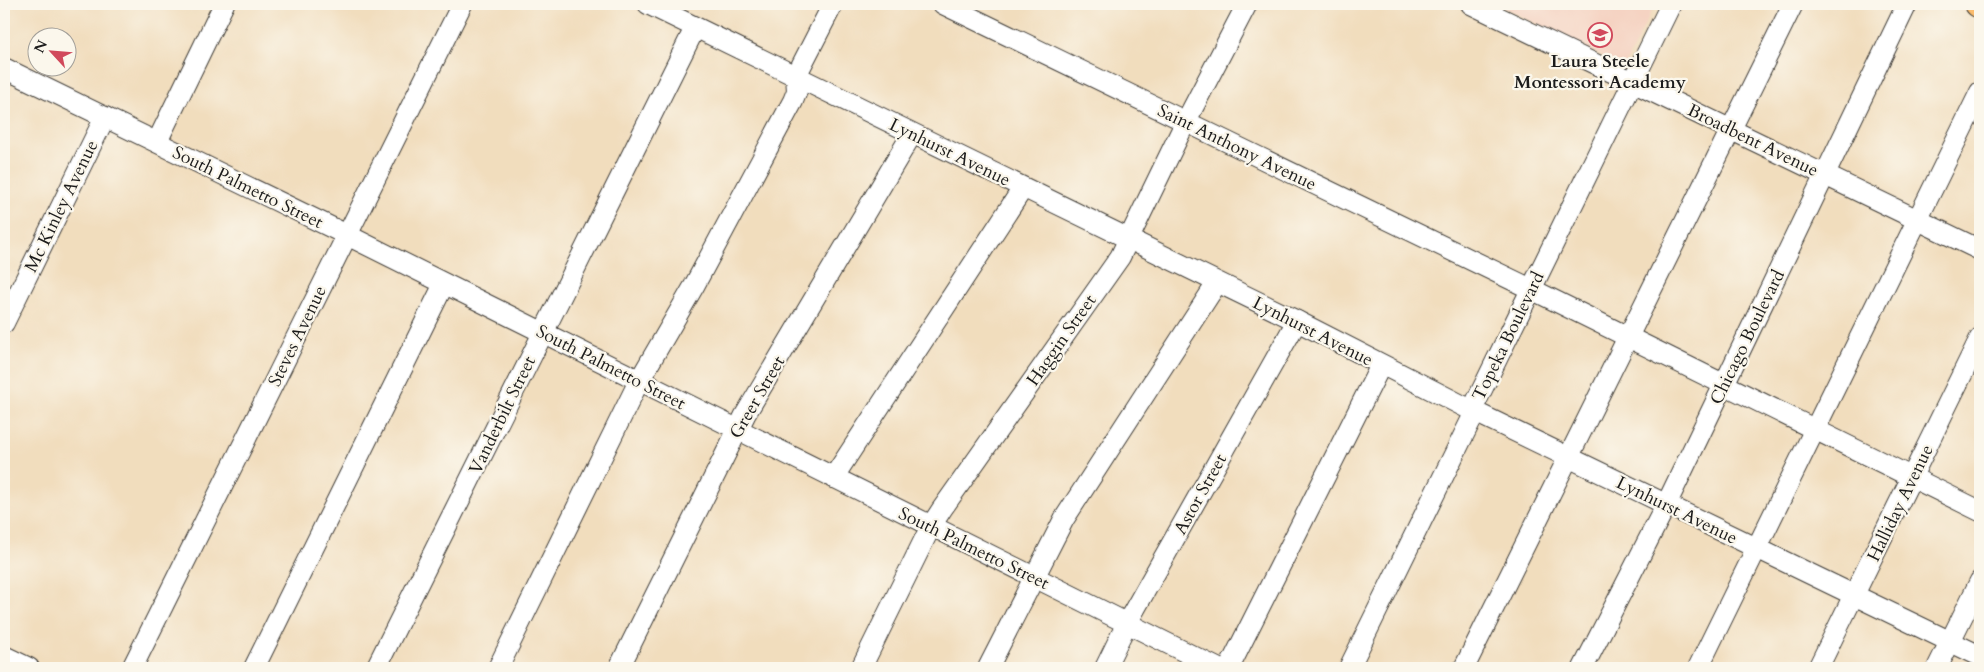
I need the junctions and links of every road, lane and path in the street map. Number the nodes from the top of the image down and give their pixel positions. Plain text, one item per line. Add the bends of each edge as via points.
1 (224, 4) edge
2 (462, 4) edge
3 (648, 4) edge
4 (833, 4) edge
5 (943, 4) edge
6 (1247, 4) edge
7 (1471, 4) edge
8 (1671, 4) edge
9 (1793, 4) edge
10 (1907, 4) edge
11 (695, 28) junction
12 (4, 68) edge
13 (796, 76) junction
14 (1633, 82) junction
15 (1980, 92) edge
16 (105, 116) junction
17 (1185, 123) junction
18 (1731, 129) junction
19 (912, 134) junction
20 (157, 142) junction
21 (1825, 175) junction
22 (1023, 188) junction
23 (1918, 220) junction
24 (347, 235) junction
25 (1128, 240) junction
26 (1980, 250) edge
27 (1217, 283) junction
28 (444, 284) junction
29 (1531, 289) junction
30 (1297, 322) junction
31 (4, 323) edge
32 (543, 333) junction
33 (1628, 337) junction
34 (1980, 338) edge
35 (1381, 365) junction
36 (639, 381) junction
37 (1724, 384) junction
38 (1475, 412) junction
39 (737, 430) junction
40 (1815, 430) junction
41 (1568, 458) junction
42 (833, 478) junction
43 (1912, 478) junction
44 (1666, 505) junction
45 (1980, 512) edge
46 (931, 526) junction
47 (1757, 548) junction
48 (1033, 577) junction
49 (1980, 581) edge
50 (1855, 594) junction
51 (1127, 623) junction
52 (1951, 641) junction
53 (4, 656) edge
54 (1980, 656) edge
55 (29, 668) edge
56 (132, 668) edge
57 (254, 668) edge
58 (376, 668) edge
59 (498, 668) edge
60 (619, 668) edge
61 (861, 668) edge
62 (988, 668) edge
63 (1105, 668) edge
64 (1217, 668) edge
65 (1229, 668) edge
66 (1349, 668) edge
67 (1464, 668) edge
68 (1583, 668) edge
69 (1698, 668) edge
70 (1818, 668) edge
71 (1937, 668) edge

1 - 20 street
2 - 24 street, Steves Avenue
3 - 11 street, Lynhurst Avenue
4 - 13 street
5 - 17 street, Saint Anthony Avenue
6 - 17 street, Haggin Street
7 - 14 street, Broadbent Avenue
8 - 14 street, Topeka Boulevard
9 - 18 street
10 - 21 street, Chicago Boulevard
11 - 13 street, Lynhurst Avenue
11 - 32 street, Vanderbilt Street
12 - 16 street, South Palmetto Street
13 - 19 street, Lynhurst Avenue
13 - 36 street via 797,91 793,101
14 - 18 street, Broadbent Avenue
14 - 29 street, Topeka Boulevard
15 - 23 street
16 - 20 street, South Palmetto Street
16 - 31 street, Mc Kinley Avenue
17 - 25 street, Haggin Street
17 - 29 street, Saint Anthony Avenue
18 - 21 street, Broadbent Avenue
18 - 33 street
19 - 22 street, Lynhurst Avenue
19 - 39 street, Greer Street
20 - 24 street, South Palmetto Street
21 - 23 street, Broadbent Avenue
21 - 37 street, Chicago Boulevard
22 - 25 street, Lynhurst Avenue
22 - 42 street
23 - 26 street, Broadbent Avenue
23 - 40 street
24 - 28 street, South Palmetto Street
24 - 56 street, Steves Avenue
25 - 27 street, Lynhurst Avenue
25 - 46 street, Haggin Street via 1120,257
27 - 30 street, Lynhurst Avenue
27 - 48 street via 1064,519
28 - 32 street, South Palmetto Street
28 - 57 street
29 - 33 street, Saint Anthony Avenue
29 - 38 street, Topeka Boulevard via 1473,408
30 - 35 street, Lynhurst Avenue
30 - 51 street, Astor Street
32 - 36 street, South Palmetto Street
32 - 58 street, Vanderbilt Street
33 - 37 street, Saint Anthony Avenue
33 - 41 street
34 - 43 street, Halliday Avenue
35 - 38 street, Lynhurst Avenue
35 - 65 street
36 - 39 street, South Palmetto Street
36 - 59 street
37 - 40 street, Saint Anthony Avenue
37 - 44 street, Chicago Boulevard
38 - 41 street, Lynhurst Avenue
38 - 66 street, Topeka Boulevard
39 - 42 street, South Palmetto Street
39 - 60 street, Greer Street
40 - 43 street, Saint Anthony Avenue
40 - 47 street
41 - 44 street, Lynhurst Avenue
41 - 67 street
42 - 46 street, South Palmetto Street
43 - 45 street, Saint Anthony Avenue
43 - 50 street, Halliday Avenue
44 - 47 street, Lynhurst Avenue
44 - 68 street, Chicago Boulevard
46 - 48 street, South Palmetto Street
46 - 61 street, Haggin Street
47 - 50 street, Lynhurst Avenue
47 - 69 street
48 - 51 street, South Palmetto Street
48 - 62 street
49 - 52 street
50 - 52 street, Lynhurst Avenue
50 - 70 street, Halliday Avenue
51 - 63 street, Astor Street
51 - 64 street, South Palmetto Street
52 - 54 street, Lynhurst Avenue
52 - 71 street
53 - 55 street

